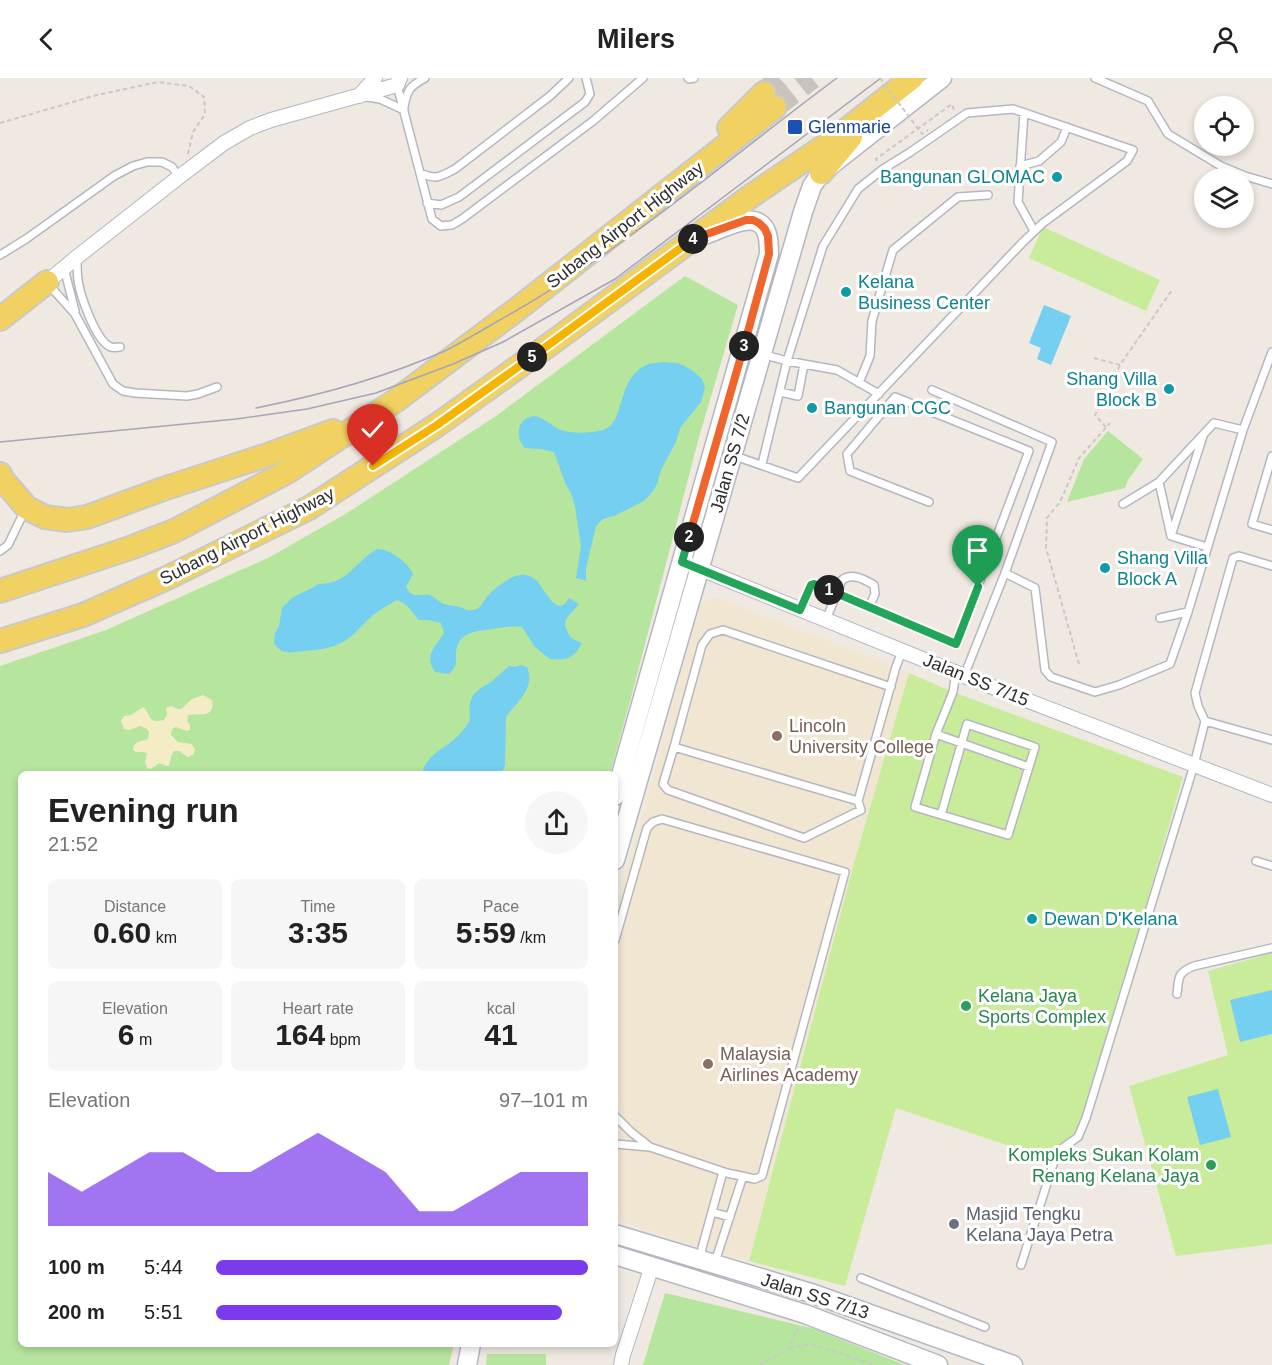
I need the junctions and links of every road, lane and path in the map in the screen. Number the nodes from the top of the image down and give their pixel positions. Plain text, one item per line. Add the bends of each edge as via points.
1 (375, 78) edge
2 (425, 78) edge
3 (569, 78) edge
4 (586, 78) edge
5 (643, 78) edge
6 (688, 78) edge
7 (694, 78) edge
8 (880, 78) edge
9 (912, 78) edge
10 (942, 78) edge
11 (1095, 78) edge
12 (397, 80) edge
13 (359, 96) junction
14 (769, 100) tunnel mouth
15 (876, 108) junction
16 (404, 110) junction
17 (955, 110) dead end
18 (1024, 113) junction
19 (0, 123) edge
20 (1067, 127) junction
21 (928, 130) dead end
22 (880, 164) dead end
23 (1020, 166) junction
24 (184, 172) junction
25 (420, 173) junction
26 (821, 173) junction
27 (1272, 184) edge
28 (988, 195) dead end
29 (428, 203) junction
30 (1034, 231) junction
31 (690, 240) junction
32 (0, 255) edge
33 (77, 257) junction
34 (55, 275) junction
35 (1172, 290) dead end
36 (75, 314) junction
37 (0, 319) edge
38 (120, 347) dead end
39 (743, 348) junction
40 (1272, 352) edge
41 (762, 354) junction
42 (1094, 358) dead end
43 (787, 361) junction
44 (804, 364) junction
45 (1120, 365) junction
46 (859, 383) junction
47 (217, 387) dead end
48 (933, 390) dead end
49 (780, 392) junction
50 (879, 394) junction
51 (369, 417) junction
52 (1110, 423) dead end
53 (1106, 427) junction
54 (1243, 430) junction
55 (1204, 433) junction
56 (732, 455) junction
57 (1272, 456) edge
58 (762, 464) junction
59 (0, 474) edge
60 (1159, 482) junction
61 (929, 502) dead end
62 (1123, 504) dead end
63 (27, 508) junction
64 (1272, 530) edge
65 (1172, 536) junction
66 (1207, 547) junction
67 (0, 551) edge
68 (682, 562) junction
69 (1272, 566) edge
70 (699, 569) junction
71 (1005, 573) junction
72 (0, 591) edge
73 (836, 594) junction
74 (869, 607) junction
75 (800, 610) junction
76 (1188, 612) junction
77 (1160, 618) dead end
78 (826, 620) junction
79 (0, 641) edge
80 (902, 651) junction
81 (1079, 664) dead end
82 (960, 674) junction
83 (891, 687) junction
84 (1205, 721) junction
85 (936, 734) junction
86 (1272, 740) edge
87 (961, 743) junction
88 (674, 747) junction
89 (1194, 765) junction
90 (1029, 767) junction
91 (618, 786) edge
92 (1272, 795) edge
93 (858, 801) junction
94 (941, 815) junction
95 (618, 850) edge
96 (1256, 861) dead end
97 (1272, 866) edge
98 (618, 930) edge
99 (1272, 948) edge
100 (1178, 994) dead end
101 (618, 1119) edge
102 (618, 1144) edge
103 (650, 1147) junction
104 (723, 1172) junction
105 (743, 1176) junction
106 (712, 1212) junction
107 (730, 1217) junction
108 (618, 1235) edge
109 (618, 1257) edge
110 (707, 1262) junction
111 (1021, 1265) dead end
112 (652, 1266) junction
113 (861, 1278) dead end
114 (704, 1282) junction
115 (806, 1314) junction
116 (985, 1327) dead end
117 (470, 1347) edge
118 (789, 1348) junction
119 (467, 1365) edge
120 (621, 1365) edge
121 (760, 1365) edge
122 (875, 1365) edge
123 (938, 1365) edge
124 (1013, 1365) edge

1 - 13 street
2 - 16 lane via 411,86
3 - 25 lane via 455,170 437,178
4 - 29 lane via 590,93 585,102 459,197 441,205
5 - 29 lane via 593,121 452,225 441,226 432,219
6 - 7 lane
8 - 21 path, bridge via 922,134
9 - 15 main road, Subang Airport Highway
10 - 26 street
11 - 27 lane via 1148,101 1168,134 1177,140 1221,166
12 - 13 street
12 - 16 lane
13 - 16 lane via 380,99
13 - 24 street via 250,128
14 - 51 main road, Subang Airport Highway via 723,134 689,174 516,310
15 - 26 main road
15 - 31 main road, Subang Airport Highway
16 - 25 lane
17 - 22 path via 952,104 926,122 876,159
18 - 20 lane
18 - 23 lane
18 - 43 lane via 1013,109 967,113 858,189 823,246
19 - 24 path via 147,84 189,86 204,97 205,114 193,132
20 - 23 lane via 1061,142 1039,161
20 - 30 lane via 1133,150 1127,161
23 - 30 lane via 1017,202
24 - 32 lane via 162,162 133,166
24 - 33 street
25 - 29 lane
26 - 41 street, Jalan SS 7/2 via 803,212
28 - 46 lane via 958,196 893,250 873,321 870,356
30 - 50 lane
31 - 39 street, Jalan SS 7/2 via 746,220 765,229 769,254
31 - 79 main road, Subang Airport Highway via 437,425 309,508 83,615
33 - 34 street
33 - 38 lane via 83,301 94,326 109,347
34 - 36 lane
34 - 36 lane
34 - 37 main road
35 - 45 path
36 - 47 lane via 113,384 123,391 187,396
39 - 41 lane
39 - 68 street, Jalan SS 7/2
40 - 54 lane
41 - 43 lane
41 - 56 street, Jalan SS 7/2
42 - 45 path
43 - 44 lane
43 - 49 lane
44 - 46 lane via 837,370
44 - 49 lane via 798,396
45 - 53 path via 1095,415
46 - 50 lane
48 - 71 lane via 1052,442
49 - 58 lane
50 - 58 lane via 798,478
51 - 63 main road via 87,516 67,520 45,517
51 - 72 main road, Subang Airport Highway via 289,471 174,531
52 - 53 path
53 - 81 path via 1079,458 1060,502 1047,518 1046,548
54 - 55 lane via 1214,423
54 - 66 lane
55 - 60 lane
55 - 65 lane
56 - 58 lane
56 - 70 street, Jalan SS 7/2
57 - 64 lane via 1252,524
59 - 63 main road
60 - 62 lane
60 - 65 lane
61 - 74 lane via 850,471 847,454 895,397 1029,451 956,644
63 - 67 lane via 8,545
65 - 66 lane
66 - 76 lane
68 - 70 street, Jalan SS 7/15
68 - 91 street, Jalan SS 7/2
69 - 84 lane via 1239,555 1233,558 1195,693
70 - 75 street, Jalan SS 7/15
70 - 95 street, Jalan SS 7/2
71 - 76 lane via 1035,588 1046,670 1051,677 1095,692 1170,664
71 - 82 lane
73 - 74 lane
73 - 74 lane via 842,580 852,576 872,584 875,591
73 - 75 lane via 812,584
73 - 78 lane
75 - 78 street, Jalan SS 7/15
76 - 77 lane
78 - 80 street, Jalan SS 7/15
80 - 82 street, Jalan SS 7/15
80 - 83 lane
82 - 85 lane
82 - 89 street, Jalan SS 7/15
83 - 88 lane via 723,630 710,634 702,645
83 - 93 lane
84 - 86 lane
84 - 89 lane
85 - 87 lane
85 - 94 lane via 915,807
87 - 90 lane
87 - 90 lane via 967,724 1035,747
87 - 94 lane
88 - 93 lane
88 - 93 lane via 663,784 668,790 804,838 861,810
89 - 92 street, Jalan SS 7/15
89 - 111 lane via 1086,1118 1078,1137 1057,1152
90 - 94 lane via 1008,835
96 - 97 lane
98 - 105 lane via 647,828 662,819 845,872 762,1176
99 - 100 lane via 1184,970 1179,975
101 - 103 lane
102 - 103 lane
103 - 104 lane
104 - 105 lane
104 - 106 lane
105 - 107 lane
106 - 107 lane
106 - 110 lane via 702,1248
107 - 110 lane
108 - 110 street, Jalan SS 7/13
109 - 112 street, Jalan SS 7/13
110 - 114 street
110 - 124 street, Jalan SS 7/13 via 811,1293
112 - 114 street, Jalan SS 7/13
112 - 120 street
113 - 116 lane
114 - 115 street, Jalan SS 7/13
115 - 118 path
115 - 123 street, Jalan SS 7/13
117 - 119 street
118 - 121 path
118 - 122 path via 811,1344

